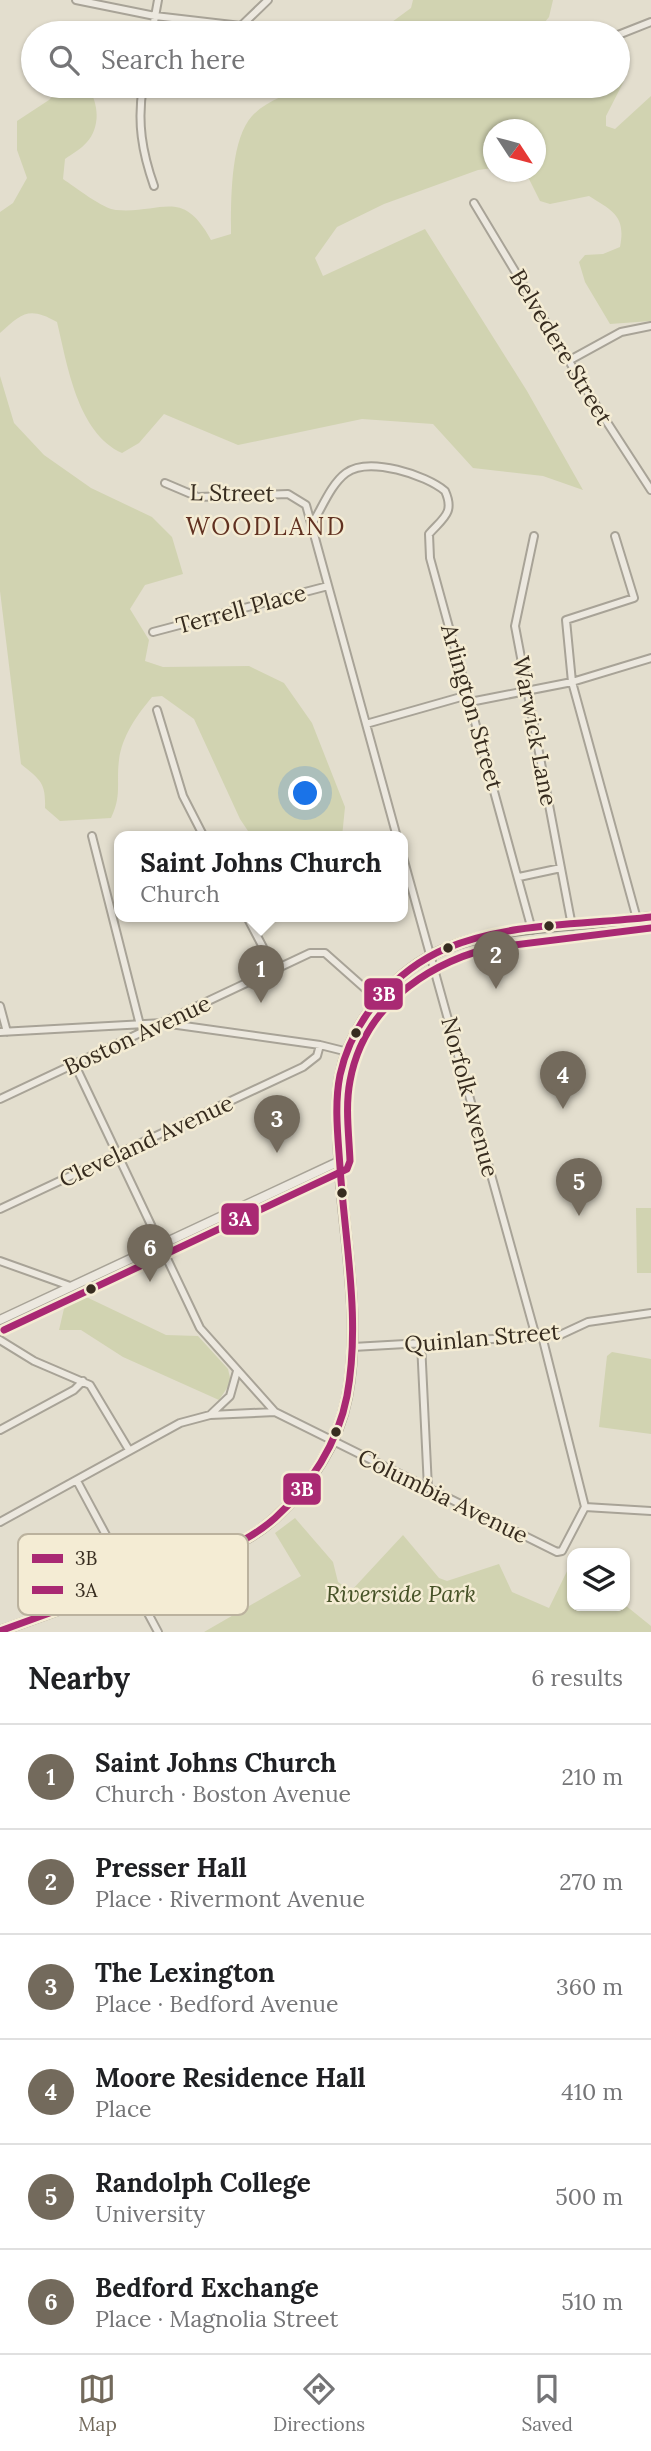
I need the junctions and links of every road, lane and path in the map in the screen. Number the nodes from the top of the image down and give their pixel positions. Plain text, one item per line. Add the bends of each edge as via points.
1 (76, 0) edge
2 (158, 0) edge
3 (268, 0) edge
4 (155, 16) junction
5 (154, 21) edge
6 (198, 21) edge
7 (246, 21) edge
8 (651, 22) edge
9 (630, 30) edge
10 (141, 98) edge
11 (154, 186) dead end
12 (474, 203) dead end
13 (651, 326) edge
14 (570, 360) junction
15 (165, 484) dead end
16 (651, 490) edge
17 (312, 524) junction
18 (534, 536) dead end
19 (615, 536) dead end
20 (328, 586) junction
21 (153, 632) dead end
22 (651, 658) edge
23 (572, 682) junction
24 (528, 690) junction
25 (469, 698) junction
26 (157, 710) dead end
27 (366, 724) junction
28 (201, 831) edge
29 (395, 831) edge
30 (92, 836) dead end
31 (561, 867) junction
32 (408, 874) edge
33 (519, 877) junction
34 (651, 917) edge
35 (637, 919) junction
36 (250, 922) edge
37 (572, 926) junction
38 (532, 930) junction
39 (432, 955) junction
40 (275, 970) junction
41 (378, 1000) junction
42 (0, 1006) edge
43 (163, 1023) junction
44 (140, 1025) junction
45 (4, 1032) edge
46 (320, 1045) junction
47 (348, 1052) junction
48 (75, 1065) junction
49 (0, 1099) edge
50 (117, 1154) junction
51 (340, 1161) junction
52 (0, 1209) edge
53 (158, 1245) junction
54 (0, 1261) edge
55 (67, 1288) junction
56 (651, 1313) edge
57 (0, 1320) edge
58 (539, 1336) junction
59 (0, 1340) edge
60 (421, 1343) junction
61 (352, 1347) junction
62 (237, 1371) junction
63 (83, 1381) junction
64 (275, 1412) junction
65 (210, 1415) junction
66 (0, 1430) edge
67 (333, 1441) junction
68 (129, 1450) junction
69 (77, 1482) junction
70 (428, 1488) junction
71 (585, 1507) junction
72 (651, 1511) edge
73 (0, 1522) edge
74 (105, 1534) edge
75 (248, 1537) edge
76 (43, 1615) edge
77 (149, 1615) edge
78 (0, 1630) edge
79 (158, 1632) edge

1 - 4 street
2 - 4 street
3 - 7 street
4 - 5 street
4 - 6 street
8 - 9 street
10 - 11 street via 141,151
12 - 14 street, Belvedere Street
13 - 14 street via 621,332
14 - 16 street, Belvedere Street
15 - 17 street, L Street via 198,497 288,494 300,499
17 - 20 street
17 - 25 street, Arlington Street via 338,481 368,466 433,481 445,491 448,514 429,534 427,544
18 - 24 street, Warwick Lane via 515,626
19 - 23 street via 634,598 566,620
20 - 21 street, Terrell Place
20 - 27 street
22 - 23 street
23 - 24 street
23 - 35 street
24 - 25 street
24 - 31 street, Warwick Lane
25 - 27 street
25 - 33 street, Arlington Street
26 - 28 street via 183,796
27 - 29 street
30 - 44 street
31 - 33 street
31 - 37 street, Warwick Lane
32 - 39 street, Norfolk Avenue
33 - 38 street, Arlington Street
34 - 35 main road
35 - 37 main road
36 - 40 street
37 - 38 main road
38 - 39 main road via 465,942
39 - 41 main road
39 - 58 street, Norfolk Avenue
40 - 41 street, Boston Avenue via 320,951
40 - 43 street, Boston Avenue
41 - 47 main road
42 - 45 street
43 - 44 street
43 - 46 street
43 - 48 street, Boston Avenue
44 - 45 street
46 - 47 street
46 - 50 street, Cleveland Avenue via 317,1056 303,1068
47 - 51 main road via 339,1084
48 - 49 street, Boston Avenue
48 - 50 street
50 - 52 street, Cleveland Avenue
50 - 53 street
51 - 53 street
51 - 61 main road
53 - 55 street
53 - 62 street via 200,1328
54 - 55 street
55 - 57 street
56 - 58 street, Quinlan Street via 588,1322 560,1335
58 - 60 street, Quinlan Street
58 - 71 street, Norfolk Avenue
59 - 63 street via 34,1361
60 - 61 street, Quinlan Street
60 - 70 street
61 - 67 main road via 347,1397
62 - 64 street
62 - 65 street via 230,1396
63 - 66 street
63 - 68 street
64 - 65 street, Columbia Avenue
64 - 67 street, Columbia Avenue
65 - 68 street, Columbia Avenue via 180,1423
67 - 70 street, Columbia Avenue
67 - 75 main road via 300,1493
68 - 69 street, Columbia Avenue
69 - 73 street, Columbia Avenue
69 - 74 street
70 - 71 street, Columbia Avenue via 557,1552 566,1545
71 - 72 street
76 - 78 main road
77 - 79 street

